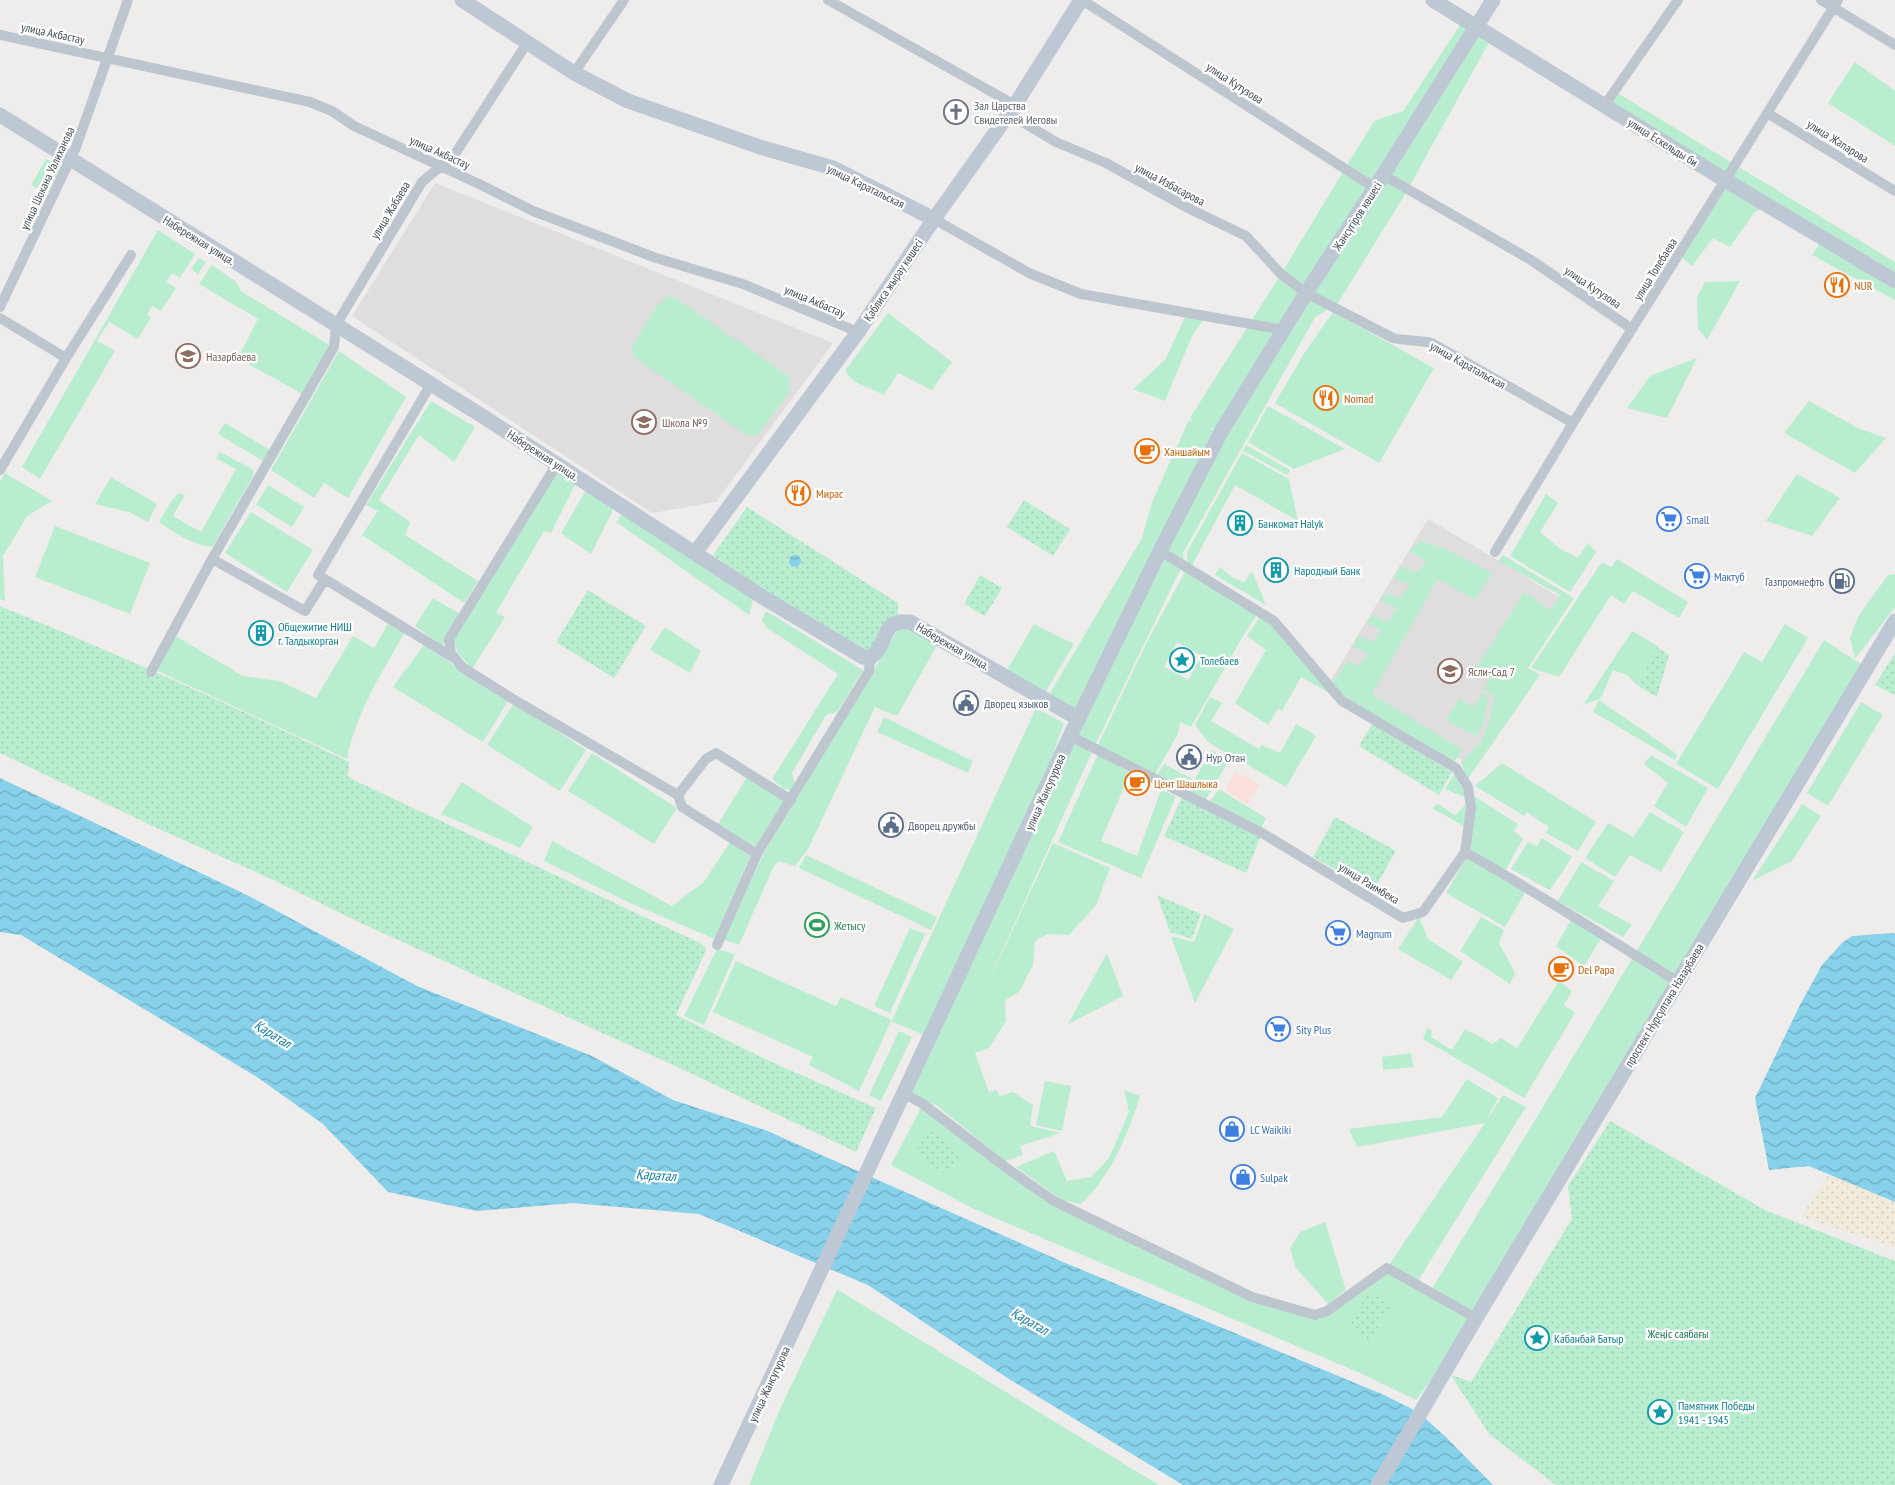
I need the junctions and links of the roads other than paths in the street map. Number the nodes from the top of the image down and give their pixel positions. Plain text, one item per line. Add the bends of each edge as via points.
1 (128, 0) edge
2 (462, 0) edge
3 (624, 0) edge
4 (1081, 0) edge
5 (1433, 0) edge
6 (1493, 0) edge
7 (1678, 0) edge
8 (1821, 0) edge
9 (833, 1) edge
10 (1836, 4) edge
11 (1476, 27) junction
12 (0, 35) edge
13 (528, 43) junction
14 (1895, 44) edge
15 (108, 58) junction
16 (574, 73) junction
17 (1604, 106) junction
18 (1012, 109) junction
19 (1767, 113) junction
20 (0, 115) edge
21 (71, 159) junction
22 (441, 167) junction
23 (1725, 180) junction
24 (1379, 182) junction
25 (1895, 191) edge
26 (934, 219) junction
27 (131, 255) dead end
28 (1895, 281) edge
29 (1306, 293) junction
30 (0, 307) edge
31 (0, 318) edge
32 (336, 325) junction
33 (1632, 329) junction
34 (1284, 330) junction
35 (858, 332) junction
36 (66, 358) junction
37 (431, 384) junction
38 (1573, 423) junction
39 (1221, 432) joint
40 (557, 464) junction
41 (0, 470) edge
42 (1160, 551) junction
43 (695, 552) junction
44 (1495, 552) dead end
45 (212, 559) junction
46 (325, 579) junction
47 (1895, 621) edge
48 (870, 658) junction
49 (457, 660) junction
50 (152, 672) dead end
51 (1079, 719) junction
52 (1070, 736) junction
53 (678, 795) junction
54 (791, 800) junction
55 (1465, 852) junction
56 (757, 854) junction
57 (717, 945) dead end
58 (1678, 982) junction
59 (905, 1094) junction
60 (1476, 1318) junction
61 (721, 1485) edge
62 (1378, 1485) edge

1 - 15 street, улица Шокана Уалиханова
2 - 13 street, улица Каратальская
3 - 16 street
4 - 18 street, Қаблиса жырау көшесі
4 - 24 street, улица Кутузова
5 - 11 street, улица Ескельды би
6 - 11 street, Жансүгіров көшесі
7 - 17 street
8 - 10 street
9 - 18 street, улица Избасарова
10 - 14 street
10 - 19 street, улица Толебаева
11 - 17 street, улица Ескельды би
11 - 24 street, Жансүгіров көшесі
12 - 15 street, улица Акбастау
13 - 16 street, улица Каратальская
13 - 22 street, улица Жабаева via 456,154
15 - 21 street, улица Шокана Уалиханова
15 - 22 street, улица Акбастау via 310,102
16 - 26 street, улица Каратальская via 628,101 760,148 833,168
17 - 23 street, улица Ескельды би
18 - 26 street, Қаблиса жырау көшесі
18 - 29 street, улица Избасарова via 1056,142 1106,163 1246,236 1281,274
19 - 23 street, улица Толебаева
19 - 25 street, улица Жапарова
20 - 21 street, Набережная улица.
21 - 30 street, улица Шокана Уалиханова
21 - 32 street, Набережная улица.
22 - 32 street, улица Жабаева via 422,182
22 - 35 street, улица Акбастау via 533,211 656,258 743,284
23 - 28 street, улица Ескельды би
23 - 33 street, улица Толебаева
24 - 29 street, Жансүгіров көшесі
24 - 33 street, улица Кутузова via 1530,260
26 - 34 street, улица Каратальская via 1029,273 1081,294
26 - 35 street, Қаблиса жырау көшесі
27 - 36 street
29 - 34 street, Жансүгіров көшесі
29 - 38 street, улица Каратальская via 1393,338 1432,343
31 - 36 street
32 - 37 street, Набережная улица.
32 - 45 street via 334,347
33 - 38 street, улица Толебаева
34 - 39 street, Жансүгіров көшесі
35 - 43 street, Қаблиса жырау көшесі
36 - 41 street
37 - 40 street, Набережная улица.
37 - 46 street via 318,575
38 - 44 street, улица Толебаева
39 - 42 street, улица Жансугурова
40 - 43 street, Набережная улица.
40 - 49 street via 449,639 451,654
42 - 51 street, улица Жансугурова
42 - 55 street via 1274,621 1342,701 1456,768 1468,787 1470,808
43 - 48 street, Набережная улица. via 862,657
45 - 46 street via 305,611
45 - 50 street
46 - 49 street
47 - 58 street, проспект Нурсултана Назарбаева
48 - 51 street, Набережная улица. via 877,653 889,627 898,621 910,622
48 - 54 street via 869,671
49 - 53 street via 513,699
51 - 52 street, улица Жансугурова
52 - 55 street, улица Раимбека via 1262,833 1403,918 1423,912
52 - 59 street, улица Жансугурова
53 - 54 street via 706,759 716,753
53 - 56 street via 682,807
54 - 56 street
55 - 58 street via 1531,889
56 - 57 street
58 - 60 street, проспект Нурсултана Назарбаева
59 - 60 street via 1054,1201 1252,1297 1315,1315 1327,1311 1387,1268
59 - 61 street, улица Жансугурова
60 - 62 street, проспект Нурсултана Назарбаева

